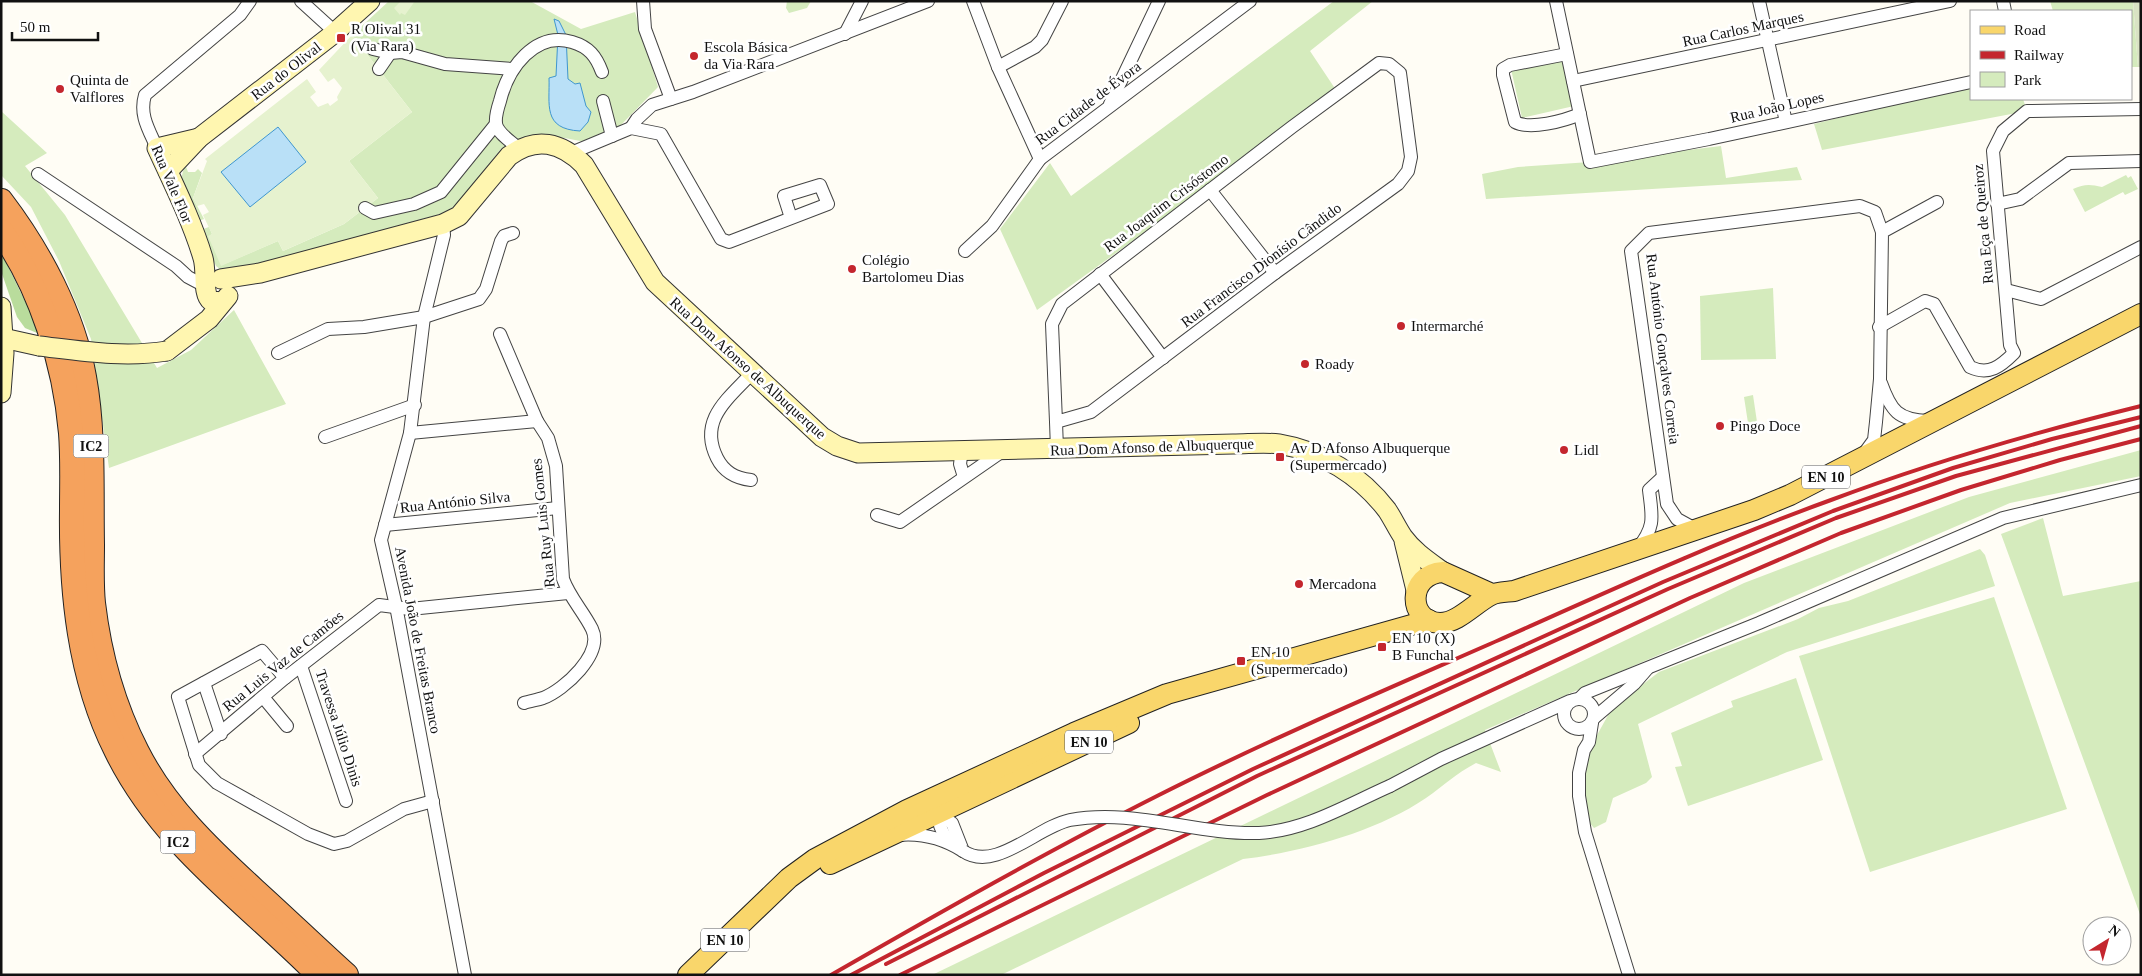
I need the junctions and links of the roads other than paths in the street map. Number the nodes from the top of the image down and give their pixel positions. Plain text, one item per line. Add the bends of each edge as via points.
1 (250, 1) edge
2 (301, 1) edge
3 (370, 1) edge
4 (643, 1) edge
5 (862, 1) edge
6 (928, 1) edge
7 (973, 1) edge
8 (1062, 1) edge
9 (1159, 1) edge
10 (1250, 1) edge
11 (1556, 1) edge
12 (1758, 1) edge
13 (1950, 1) edge
14 (335, 32) junction
15 (846, 34) junction
16 (1768, 41) junction
17 (373, 49) dead end
18 (390, 54) junction
19 (1567, 54) junction
20 (1388, 64) joint
21 (998, 67) junction
22 (378, 69) dead end
23 (512, 70) junction
24 (602, 72) dead end
25 (1573, 81) junction
26 (1970, 82) edge
27 (671, 99) junction
28 (603, 101) dead end
29 (2026, 105) edge
30 (1109, 106) junction
31 (2141, 109) edge
32 (1580, 114) junction
33 (1786, 122) junction
34 (496, 124) junction
35 (631, 128) junction
36 (612, 136) junction
37 (199, 138) junction
38 (157, 148) junction
39 (519, 149) junction
40 (571, 153) junction
41 (1040, 159) junction
42 (2141, 161) edge
43 (168, 172) junction
44 (38, 174) dead end
45 (1210, 190) junction
46 (1, 201) edge
47 (1937, 202) dead end
48 (1997, 204) junction
49 (365, 208) dead end
50 (791, 218) dead end
51 (443, 224) junction
52 (1, 231) edge
53 (1882, 232) junction
54 (513, 233) dead end
55 (2141, 247) edge
56 (965, 251) dead end
57 (203, 258) junction
58 (176, 266) junction
59 (1274, 273) junction
60 (1100, 274) junction
61 (215, 288) junction
62 (2006, 290) junction
63 (1, 307) edge
64 (2141, 314) edge
65 (424, 317) junction
66 (1879, 327) junction
67 (500, 334) dead end
68 (2, 338) edge
69 (278, 354) dead end
70 (1163, 358) junction
71 (752, 372) junction
72 (1880, 379) junction
73 (1, 393) edge
74 (415, 405) junction
75 (537, 421) junction
76 (1056, 422) junction
77 (1931, 422) junction
78 (410, 433) junction
79 (325, 437) dead end
80 (1056, 449) junction
81 (973, 456) junction
82 (1862, 458) junction
83 (1663, 476) junction
84 (964, 477) junction
85 (751, 480) dead end
86 (2141, 485) edge
87 (558, 508) junction
88 (877, 516) dead end
89 (385, 526) junction
90 (1697, 530) junction
91 (1403, 537) junction
92 (1637, 550) junction
93 (1449, 574) junction
94 (568, 593) junction
95 (1416, 594) junction
96 (1492, 594) junction
97 (396, 606) junction
98 (1460, 614) junction
99 (1429, 620) junction
100 (1382, 632) junction
101 (301, 666) junction
102 (1648, 668) junction
103 (1241, 674) junction
104 (284, 678) junction
105 (204, 683) junction
106 (263, 697) junction
107 (1575, 699) junction
108 (524, 703) dead end
109 (109, 711) junction
110 (1531, 719) junction
111 (1565, 720) junction
112 (1593, 720) junction
113 (286, 726) dead end
114 (1577, 729) junction
115 (221, 734) junction
116 (1584, 750) junction
117 (195, 754) junction
118 (954, 788) junction
119 (973, 797) junction
120 (346, 801) dead end
121 (433, 801) junction
122 (907, 810) junction
123 (939, 813) junction
124 (956, 832) junction
125 (884, 838) junction
126 (958, 848) junction
127 (761, 905) junction
128 (319, 975) edge
129 (346, 975) edge
130 (466, 975) edge
131 (688, 975) edge
132 (1629, 975) edge

1 - 38 street, Rua Vale Flor via 240,15 145,95 142,110
2 - 14 street
3 - 14 main road, Rua do Olival
4 - 27 street via 645,29
5 - 15 street
6 - 15 street
7 - 21 street
8 - 21 street via 1035,48
9 - 30 street
10 - 30 street, Rua Cidade de Évora
11 - 19 street
12 - 16 street
13 - 16 street, Rua Carlos Marques
14 - 37 main road, Rua do Olival
15 - 27 street
16 - 25 street, Rua Carlos Marques
16 - 33 street
17 - 18 street
18 - 22 street
18 - 23 street via 402,52 445,64
19 - 25 street
19 - 32 street via 1503,69 1504,80 1515,122 1523,127
20 - 45 street, Rua Joaquim Crisóstomo via 1379,63
20 - 59 street, Rua Francisco Dionísio Cândido via 1400,73 1412,156 1408,172 1386,193
21 - 41 street
23 - 24 street via 536,46 560,38 581,44 596,55
23 - 34 street via 502,93
25 - 32 street
26 - 33 street, Rua João Lopes
27 - 35 street via 652,105
28 - 36 street
29 - 31 street, Rua Eça de Queiroz
29 - 48 street, Rua Eça de Queiroz via 2003,131 1993,151
30 - 41 street, Rua Cidade de Évora
32 - 33 street, Rua João Lopes via 1590,162
34 - 39 street
34 - 49 street via 441,192 414,204 374,213
35 - 36 street
35 - 50 street via 661,134 723,244
36 - 40 street
37 - 38 main road, Rua do Olival
37 - 43 main road, Rua do Olival
38 - 43 main road, Rua Vale Flor
39 - 40 main road, Rua Dom Afonso de Albuquerque via 532,144 552,144
39 - 51 main road via 509,156 459,216
40 - 71 main road, Rua Dom Afonso de Albuquerque via 584,166 644,269
41 - 56 street, Rua Cidade de Évora via 992,226
42 - 48 street via 2069,163 2020,199
43 - 57 main road, Rua Vale Flor
44 - 58 street
45 - 59 street
45 - 60 street, Rua Joaquim Crisóstomo
46 - 109 highway, IC2 via 48,276 80,356 91,447 93,602
47 - 53 street
48 - 62 street, Rua Eça de Queiroz
51 - 61 main road
51 - 65 street, Avenida João de Freitas Branco via 444,236
52 - 109 highway, IC2 via 32,284 63,376 72,458 79,627 88,675
53 - 66 street
53 - 83 street, Rua António Gonçalves Correia via 1875,212 1860,206 1648,233 1631,251
54 - 65 street via 500,241 486,289 479,299
55 - 62 street via 2041,299
57 - 58 street via 191,266
57 - 61 main road, Rua Vale Flor
58 - 61 street via 188,277
59 - 70 street, Rua Francisco Dionísio Cândido
60 - 70 street
60 - 76 street, Rua Joaquim Crisóstomo via 1062,304 1052,324
61 - 68 main road, bridge via 194,332 167,351 144,355 112,354 39,346
62 - 66 street, Rua Eça de Queiroz via 2010,346 2014,353 2002,366 1987,371 1978,371 1970,366 1934,304 1925,301
63 - 68 main road
64 - 77 main road, EN 10
65 - 69 street via 328,329
65 - 74 street, Avenida João de Freitas Branco
66 - 72 street
67 - 75 street, Rua Ruy Luis Gomes
68 - 73 main road via 4,370
70 - 76 street, Rua Francisco Dionísio Cândido via 1091,412
71 - 81 main road, Rua Dom Afonso de Albuquerque via 822,437 837,446 858,453
71 - 85 street via 718,410 710,428 711,447 721,466 736,478
72 - 77 street via 1887,400 1900,415
72 - 82 street via 1874,440
74 - 78 street, Avenida João de Freitas Branco
74 - 79 street
75 - 78 street
75 - 87 street, Rua Ruy Luis Gomes via 548,438 556,466
76 - 80 street
77 - 82 main road, EN 10
78 - 89 street, Avenida João de Freitas Branco
80 - 81 main road, Rua Dom Afonso de Albuquerque via 1004,450
80 - 91 main road, Rua Dom Afonso de Albuquerque via 1277,444 1309,450 1331,461 1372,493 1388,511
81 - 84 street
81 - 84 street via 960,464
82 - 90 main road, EN 10 via 1772,502
83 - 90 street, Rua António Gonçalves Correia via 1671,512
83 - 92 street via 1649,490 1653,521 1648,536
84 - 88 street via 900,522
86 - 102 street via 2003,518
87 - 89 street, Rua António Silva
87 - 94 street, Rua Ruy Luis Gomes via 563,579
89 - 97 street, Avenida João de Freitas Branco via 381,540
90 - 92 main road, EN 10
91 - 93 main road, Rua Dom Afonso de Albuquerque via 1419,554
91 - 95 main road, Rua Dom Afonso de Albuquerque
92 - 96 main road, EN 10 via 1514,591
93 - 95 main road, EN 10 via 1436,572 1424,578
93 - 96 main road
93 - 98 main road via 1463,584 1467,596
94 - 97 street, Rua Luis Vaz de Camões via 410,609
94 - 108 street, Rua Ruy Luis Gomes via 593,630 594,649 565,684 543,698
95 - 99 main road via 1419,610
95 - 100 main road, EN 10 via 1397,623
96 - 98 main road, EN 10
97 - 101 street, Rua Luis Vaz de Camões via 379,605
97 - 121 street, Avenida João de Freitas Branco
98 - 99 main road, EN 10 via 1443,623
99 - 100 main road, EN 10
100 - 103 main road, EN 10
101 - 104 street, Rua Luis Vaz de Camões
101 - 120 street, Travessa Júlio Dinis
102 - 107 street
102 - 112 street
103 - 118 main road, EN 10 via 1148,701
103 - 119 main road, EN 10
104 - 105 street via 262,651
104 - 106 street, Rua Luis Vaz de Camões
105 - 115 street
105 - 117 street via 178,696
106 - 113 street
106 - 115 street, Rua Luis Vaz de Camões
107 - 110 street
107 - 111 street via 1564,709
107 - 112 street via 1590,703
109 - 128 highway, IC2 via 116,750 144,800 170,833
109 - 129 highway, IC2 via 151,777 194,834
110 - 111 street
110 - 126 street, bridge via 1308,822 1259,833 1125,818 1093,818 1069,820 1043,830 993,857 972,856
111 - 114 street
112 - 114 street via 1588,726
112 - 116 street
114 - 116 street
115 - 117 street, Rua Luis Vaz de Camões
116 - 132 street via 1578,796 1585,832
117 - 121 street via 199,765 217,782 308,834 334,844 347,841 404,809
118 - 122 main road, EN 10
118 - 123 street via 941,804
119 - 123 main road, EN 10
119 - 124 street via 959,812
121 - 130 street, Avenida João de Freitas Branco
122 - 123 street via 920,808
122 - 127 main road, EN 10 via 815,859
123 - 124 street via 952,823
123 - 125 main road, EN 10
123 - 126 street via 944,836
124 - 126 street
125 - 126 street via 919,835
125 - 127 main road, EN 10 via 821,868
127 - 131 main road, EN 10

